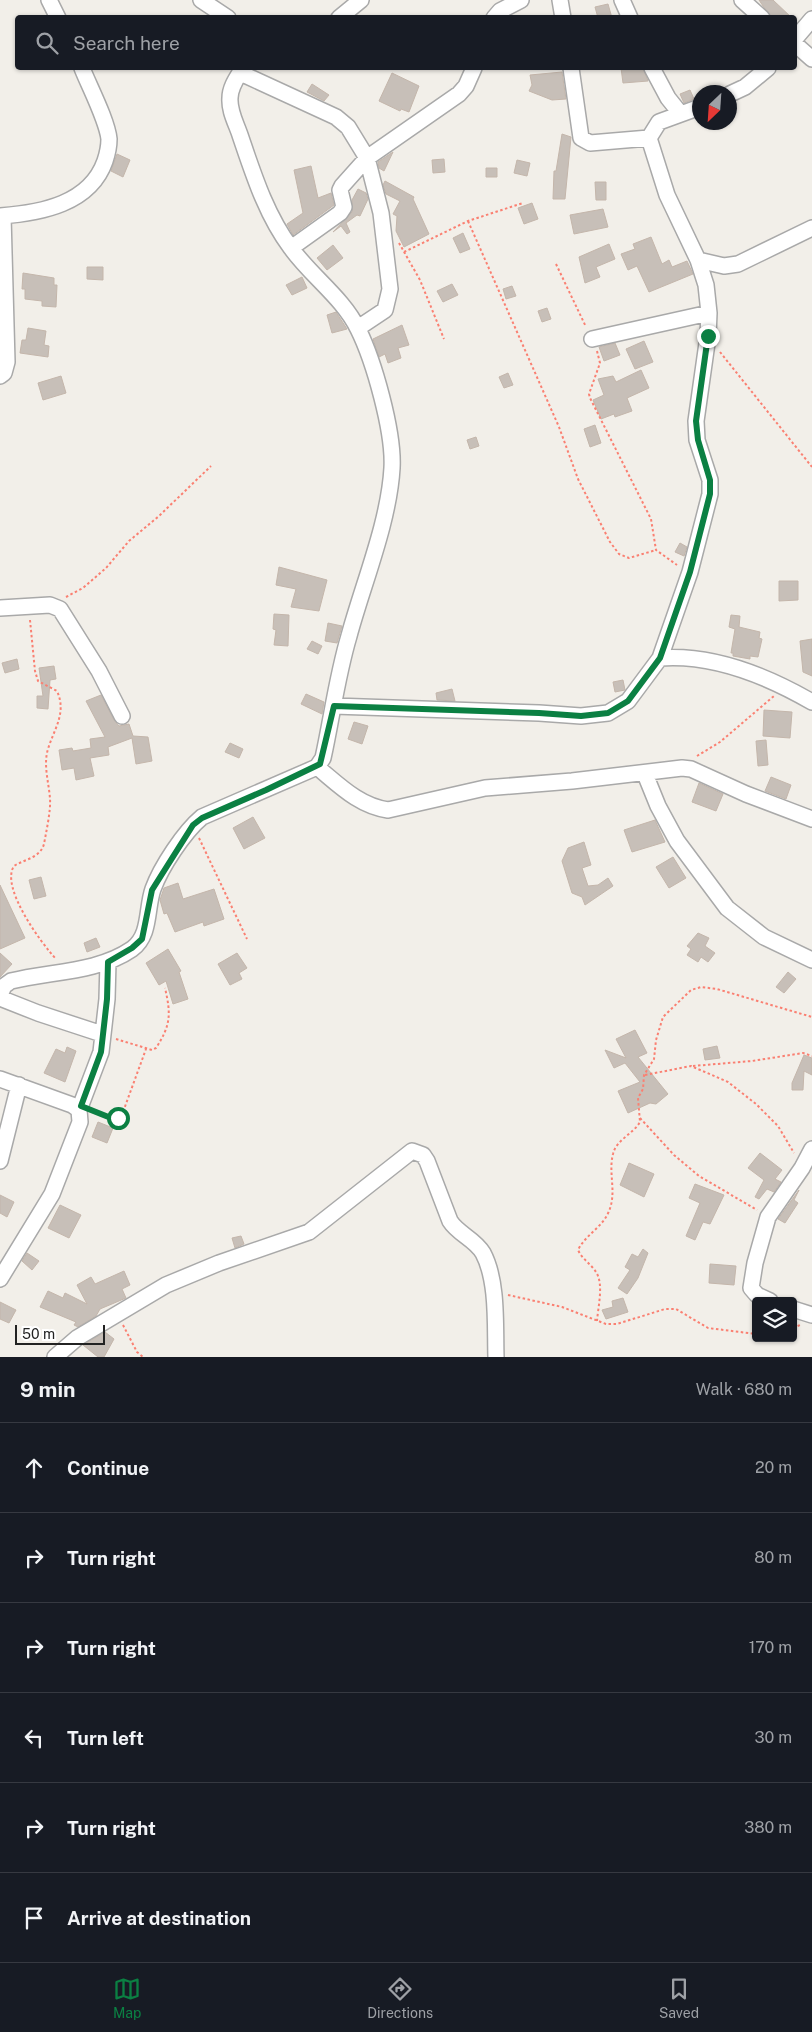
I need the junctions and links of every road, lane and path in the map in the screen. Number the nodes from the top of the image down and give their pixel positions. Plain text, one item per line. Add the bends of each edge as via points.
1 (49, 0) edge
2 (201, 0) edge
3 (361, 0) edge
4 (520, 0) edge
5 (560, 0) edge
6 (622, 0) edge
7 (742, 0) edge
8 (56, 15) edge
9 (224, 15) edge
10 (343, 15) edge
11 (496, 15) edge
12 (562, 15) edge
13 (629, 15) edge
14 (759, 15) edge
15 (812, 19) edge
16 (797, 38) edge
17 (797, 45) edge
18 (812, 59) edge
19 (83, 70) edge
20 (240, 70) edge
21 (241, 70) edge
22 (473, 70) edge
23 (570, 70) edge
24 (653, 70) edge
25 (766, 70) edge
26 (737, 91) edge
27 (692, 109) edge
28 (680, 113) junction
29 (649, 138) junction
30 (367, 158) junction
31 (523, 203) dead end
32 (1, 216) edge
33 (468, 221) junction
34 (812, 228) edge
35 (396, 239) dead end
36 (291, 248) junction
37 (404, 252) junction
38 (698, 260) junction
39 (556, 264) dead end
40 (709, 314) junction
41 (358, 328) junction
42 (708, 336) junction
43 (444, 339) dead end
44 (592, 339) junction
45 (0, 376) edge
46 (211, 466) dead end
47 (812, 467) edge
48 (656, 550) junction
49 (690, 572) junction
50 (50, 605) junction
51 (28, 607) junction
52 (0, 608) edge
53 (660, 658) junction
54 (785, 686) junction
55 (812, 702) edge
56 (334, 706) junction
57 (122, 716) dead end
58 (317, 767) junction
59 (691, 769) junction
60 (644, 774) junction
61 (812, 820) edge
62 (193, 825) junction
63 (7, 873) dead end
64 (25, 926) dead end
65 (247, 939) dead end
66 (812, 960) edge
67 (108, 962) junction
68 (67, 970) junction
69 (165, 988) dead end
70 (0, 996) edge
71 (812, 1017) edge
72 (102, 1034) junction
73 (146, 1048) junction
74 (812, 1056) edge
75 (691, 1066) junction
76 (644, 1075) junction
77 (0, 1079) edge
78 (19, 1085) junction
79 (80, 1108) junction
80 (640, 1118) junction
81 (812, 1149) edge
82 (0, 1161) edge
83 (802, 1168) junction
84 (768, 1217) junction
85 (6, 1255) edge
86 (0, 1280) edge
87 (494, 1294) junction
88 (761, 1297) edge
89 (797, 1310) edge
90 (117, 1314) junction
91 (812, 1316) edge
92 (597, 1321) junction
93 (752, 1334) edge
94 (55, 1357) edge
95 (143, 1357) edge
96 (496, 1357) edge

1 - 8 street
2 - 9 street
3 - 10 street
4 - 11 street
5 - 12 street
6 - 13 street
7 - 14 street
15 - 16 street
17 - 18 street
19 - 32 street via 109,139 100,176 82,194 62,204
20 - 36 street via 232,85 231,110 257,183
21 - 30 street via 258,82 336,117 348,127
22 - 30 street via 459,94
23 - 29 street via 581,138 590,143
24 - 28 street
25 - 26 street
27 - 28 street
28 - 29 street via 658,122
29 - 38 street via 667,195
30 - 36 street via 340,190 344,207 340,213
30 - 41 street via 381,213 390,289 385,310
31 - 33 path
32 - 45 street via 7,362
33 - 37 path
33 - 48 path via 559,427 578,479 610,542 619,554 629,558
34 - 38 street via 738,264 724,266
35 - 37 path
36 - 41 street
37 - 43 path via 420,280
38 - 40 street via 706,285
39 - 44 path
40 - 42 street
40 - 44 street
41 - 56 street via 382,402 392,467 367,581 342,664
42 - 47 path
42 - 49 street via 696,421 710,480 710,494
44 - 48 path via 600,363 589,394 650,519
46 - 50 path via 129,541 95,578
48 - 49 path
49 - 53 street
50 - 51 street
50 - 57 street via 60,608 65,615
51 - 52 street
51 - 63 path via 38,680 57,692 61,703 59,722 46,759 50,801 44,843 37,855 13,866
53 - 54 street via 706,660
53 - 56 street via 628,701 608,713 581,716
54 - 55 street
54 - 59 path via 720,742 701,752
56 - 58 street via 323,758
58 - 60 street via 359,801 372,808 388,810 485,788
58 - 62 street via 202,818
59 - 60 street
59 - 61 street
60 - 66 street via 677,841 727,908 764,937
62 - 65 path
62 - 67 street via 152,890 142,939
64 - 68 path
67 - 68 street
67 - 72 street
68 - 70 street via 10,981
69 - 73 path via 169,1021 156,1048
70 - 72 street via 38,1013
71 - 76 path via 717,989 701,987 691,990 663,1017 654,1059
72 - 73 path
72 - 79 street via 101,1052
73 - 79 path via 118,1118
74 - 75 path via 803,1053
75 - 76 path
75 - 83 path via 728,1082 756,1104 778,1126
76 - 80 path via 643,1089 638,1098
77 - 78 street
78 - 79 street
78 - 82 street
79 - 85 street via 80,1122 52,1194
80 - 84 path via 674,1155 699,1176
80 - 92 path via 637,1126 613,1153 614,1184 609,1211 603,1223 586,1237 578,1250 597,1272 600,1282
81 - 83 street
83 - 84 street
84 - 88 street via 751,1280 751,1288
85 - 86 street
87 - 90 street via 483,1253 475,1243 455,1230 427,1161 423,1155 412,1151 309,1232 219,1262 166,1284
87 - 92 path via 518,1296 562,1307
87 - 96 street
89 - 91 street
90 - 94 street via 77,1338
90 - 95 path via 137,1352
92 - 93 path via 617,1324 665,1309 676,1309 708,1328

